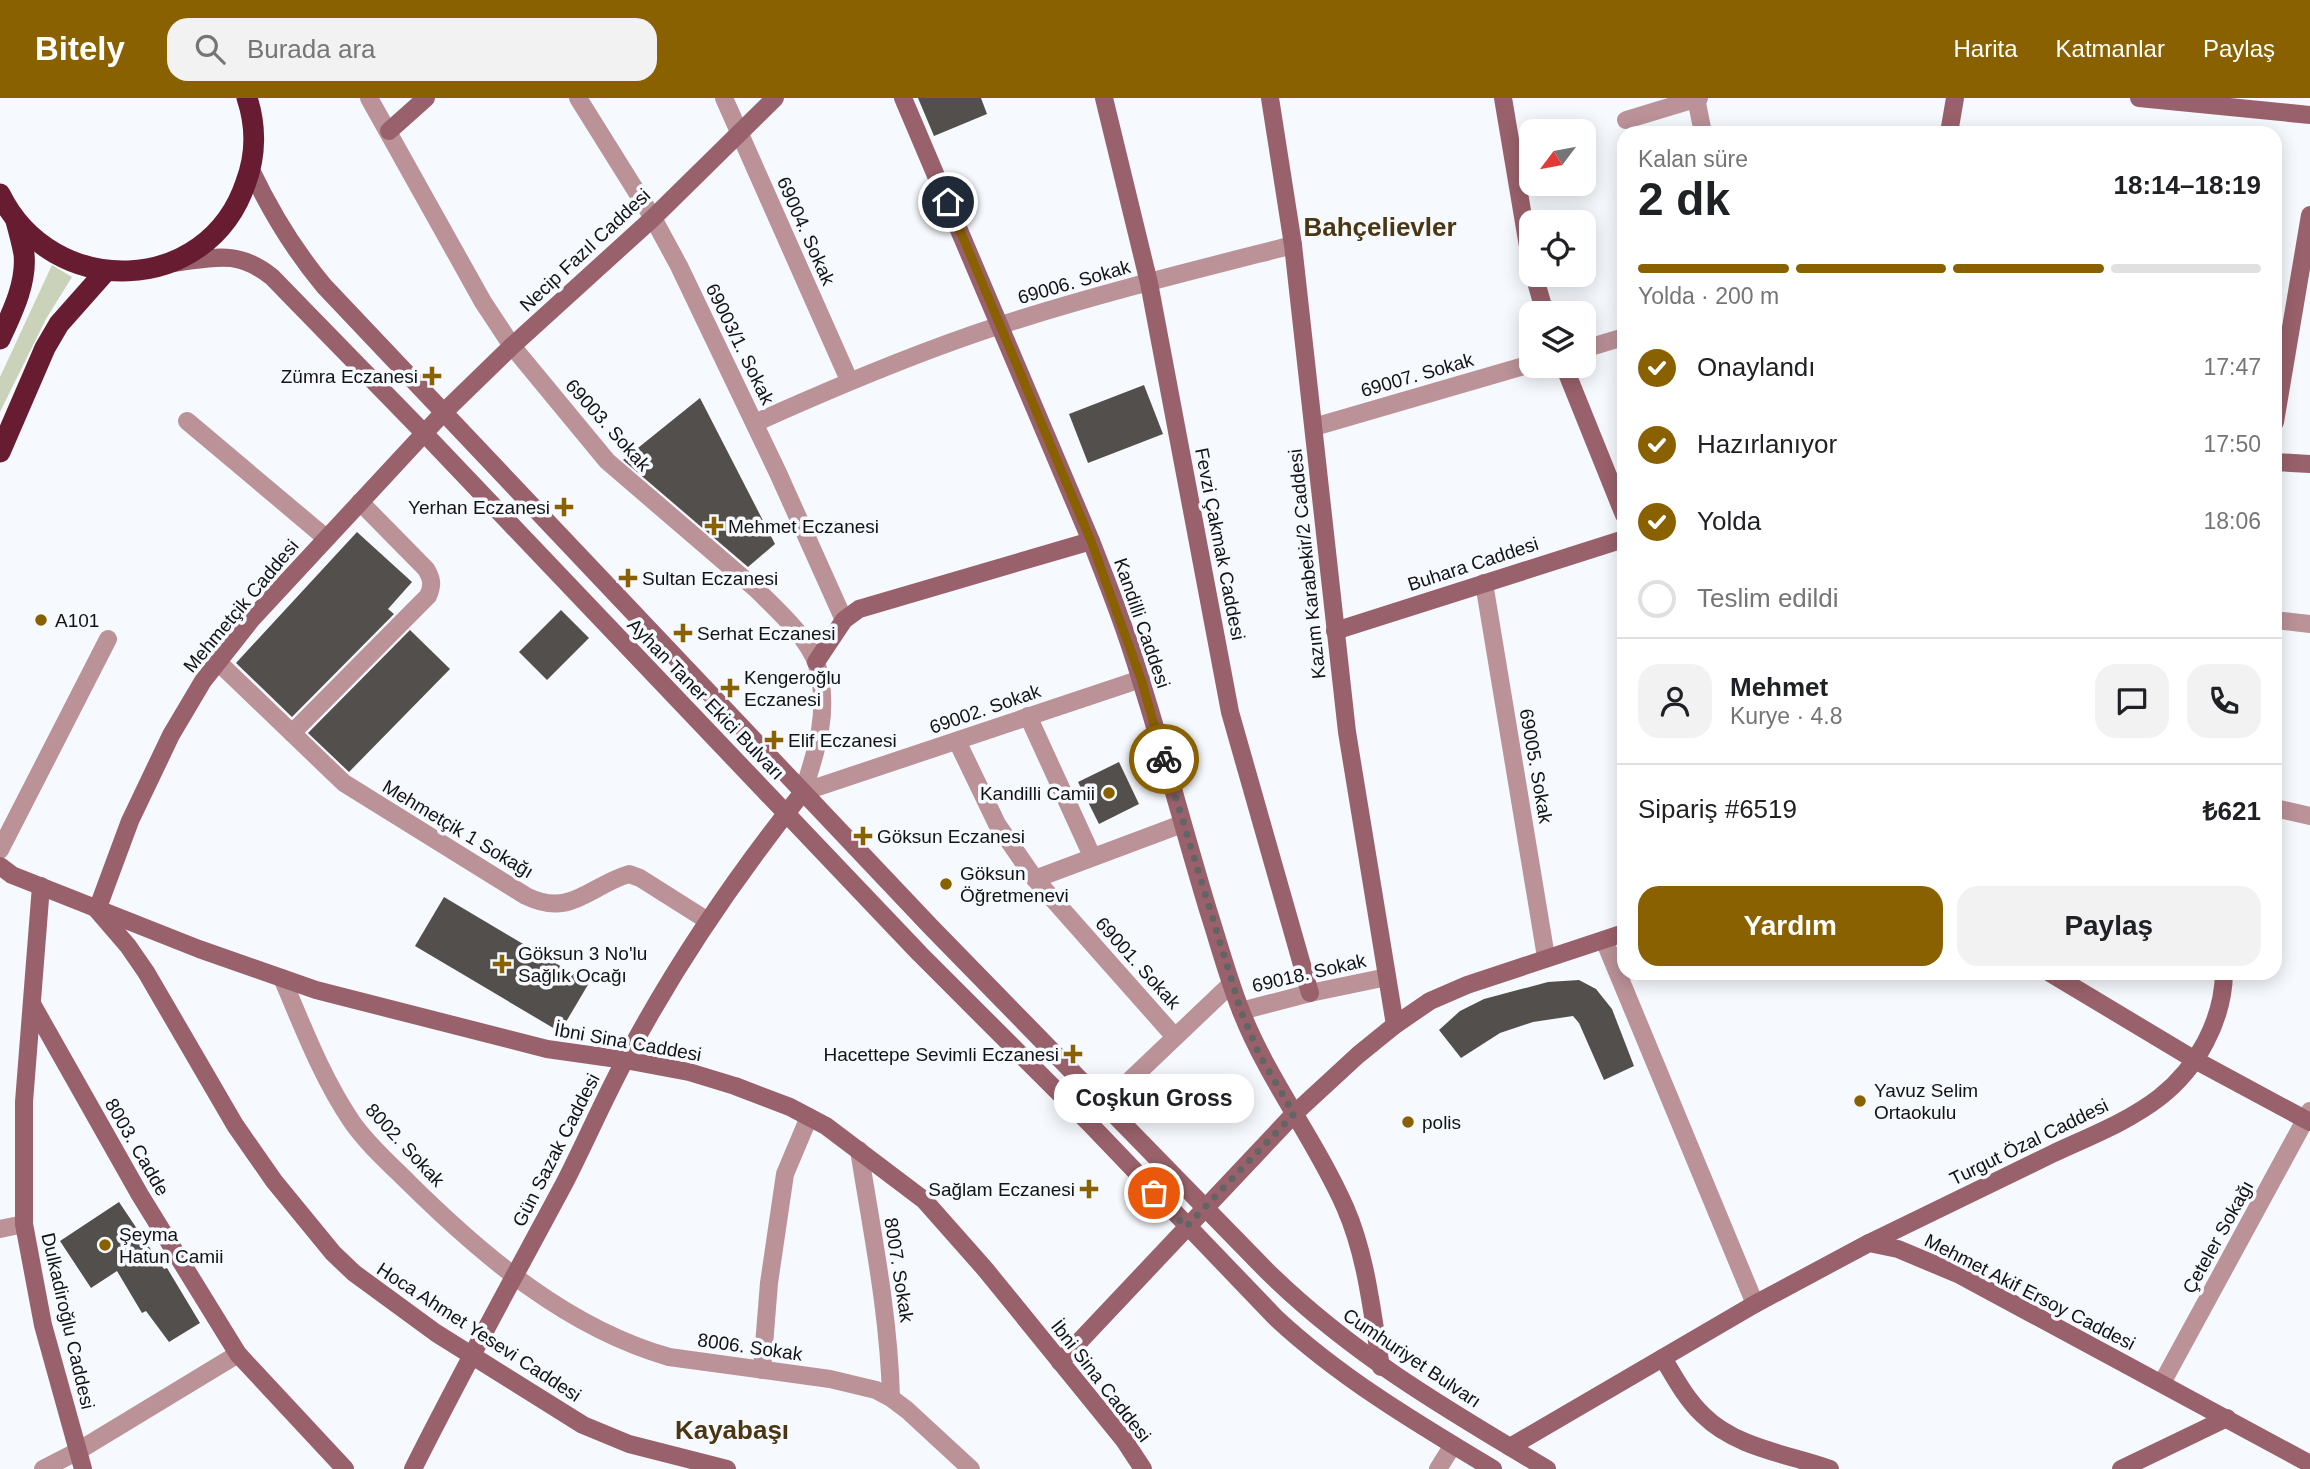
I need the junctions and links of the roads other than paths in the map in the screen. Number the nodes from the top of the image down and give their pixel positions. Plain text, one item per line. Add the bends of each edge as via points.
1 (247, 98) edge
2 (369, 98) edge
3 (426, 98) edge
4 (578, 98) edge
5 (724, 98) edge
6 (775, 98) edge
7 (904, 98) edge
8 (1104, 98) edge
9 (1270, 98) edge
10 (1503, 98) edge
11 (1697, 98) edge
12 (1955, 98) edge
13 (2139, 98) edge
14 (2310, 115) edge
15 (1626, 120) dead end
16 (1702, 126) edge
17 (1951, 126) edge
18 (389, 131) junction
19 (740, 133) junction
20 (251, 170) junction
21 (0, 194) edge
22 (1522, 210) edge
23 (2310, 215) edge
24 (653, 218) junction
25 (16, 221) junction
26 (1293, 244) junction
27 (169, 263) junction
28 (106, 271) junction
29 (1149, 283) junction
30 (1000, 325) junction
31 (0, 339) edge
32 (1617, 339) edge
33 (1596, 345) edge
34 (512, 346) junction
35 (1519, 367) edge
36 (1569, 378) edge
37 (849, 380) junction
38 (2282, 381) edge
39 (443, 414) junction
40 (187, 421) dead end
41 (755, 423) junction
42 (1314, 427) junction
43 (424, 433) junction
44 (0, 452) edge
45 (2282, 462) edge
46 (2310, 464) edge
47 (1617, 498) edge
48 (360, 502) junction
49 (326, 538) junction
50 (1091, 541) junction
51 (1617, 541) edge
52 (1484, 583) junction
53 (844, 620) junction
54 (2282, 621) edge
55 (2310, 624) edge
56 (1335, 631) junction
57 (108, 639) dead end
58 (218, 662) junction
59 (816, 663) junction
60 (1141, 679) junction
61 (1028, 716) junction
62 (292, 733) junction
63 (957, 741) junction
64 (803, 792) junction
65 (2282, 810) edge
66 (786, 814) junction
67 (2310, 816) edge
68 (1182, 824) junction
69 (0, 850) edge
70 (1092, 856) junction
71 (4, 873) edge
72 (1035, 879) junction
73 (41, 886) junction
74 (97, 910) junction
75 (708, 921) junction
76 (1617, 935) edge
77 (1604, 940) junction
78 (1546, 957) junction
79 (1617, 971) edge
80 (1387, 977) junction
81 (282, 978) junction
82 (1621, 980) edge
83 (2062, 980) edge
84 (2223, 980) edge
85 (1231, 984) junction
86 (1310, 993) junction
87 (32, 1004) junction
88 (1241, 1011) junction
89 (1395, 1025) junction
90 (1175, 1037) junction
91 (625, 1060) junction
92 (2194, 1060) junction
93 (1105, 1104) junction
94 (1294, 1114) junction
95 (809, 1117) junction
96 (2309, 1118) edge
97 (859, 1150) junction
98 (1205, 1206) junction
99 (24, 1224) junction
100 (1186, 1227) junction
101 (0, 1229) edge
102 (1869, 1243) junction
103 (514, 1275) junction
104 (1755, 1304) junction
105 (238, 1354) junction
106 (471, 1354) junction
107 (1663, 1358) junction
108 (1060, 1362) junction
109 (1381, 1367) junction
110 (762, 1370) junction
111 (2162, 1383) junction
112 (891, 1398) junction
113 (2227, 1418) junction
114 (1453, 1446) junction
115 (1510, 1447) junction
116 (78, 1451) junction
117 (2310, 1464) edge
118 (43, 1469) edge
119 (83, 1469) edge
120 (345, 1469) edge
121 (413, 1469) edge
122 (727, 1469) edge
123 (971, 1469) edge
124 (1143, 1469) edge
125 (1438, 1469) edge
126 (1493, 1469) edge
127 (1547, 1469) edge
128 (1830, 1469) edge
129 (2121, 1469) edge

1 - 20 highway via 253,127
2 - 18 street, 69003. Sokak
3 - 18 street
4 - 24 street, 69003/1. Sokak
5 - 19 street, 69004. Sokak
6 - 19 street, Necip Fazıl Caddesi
7 - 30 street, Kandilli Caddesi
8 - 29 street, Fevzi Çakmak Caddesi
9 - 26 street, Kazım Karabekir/2 Caddesi
10 - 22 street
11 - 15 street
11 - 16 street
12 - 17 street
13 - 14 street
18 - 34 street, 69003. Sokak
19 - 24 street, Necip Fazıl Caddesi
19 - 37 street, 69004. Sokak
20 - 27 highway via 221,226 189,254
20 - 39 street, Ayhan Taner Ekici Bulvarı via 298,254
21 - 25 highway
23 - 38 street
24 - 34 street, Necip Fazıl Caddesi
24 - 41 street, 69003/1. Sokak
25 - 28 highway via 46,249
25 - 31 highway via 24,256 22,278
26 - 29 street, 69006. Sokak
26 - 42 street, Kazım Karabekir/2 Caddesi
27 - 28 highway
27 - 43 street, Ayhan Taner Ekici Bulvarı via 225,257 257,265
28 - 44 highway via 59,324
29 - 30 street, 69006. Sokak
29 - 86 street, Fevzi Çakmak Caddesi via 1230,712
30 - 37 street, 69006. Sokak
30 - 50 street, Kandilli Caddesi
32 - 33 street
34 - 39 street, Necip Fazıl Caddesi
34 - 59 street, 69003. Sokak via 607,461 756,589 787,621
35 - 42 street, 69007. Sokak
36 - 47 street
37 - 41 street, 69006. Sokak
39 - 43 street, Necip Fazıl Caddesi
39 - 64 street, Ayhan Taner Ekici Bulvarı
40 - 49 street
41 - 53 street, 69003/1. Sokak
42 - 56 street, Kazım Karabekir/2 Caddesi
43 - 48 street, Mehmetçik Caddesi
43 - 66 street, Ayhan Taner Ekici Bulvarı
45 - 46 street
48 - 49 street, Mehmetçik Caddesi
48 - 62 street via 426,569 432,587
49 - 58 street, Mehmetçik Caddesi
50 - 53 street via 859,610
50 - 60 street, Kandilli Caddesi
51 - 52 street, Buhara Caddesi
52 - 56 street, Buhara Caddesi
52 - 78 street, 69005. Sokak
53 - 59 street
54 - 55 street
56 - 80 street, Kazım Karabekir/2 Caddesi
57 - 69 street
58 - 62 street, Mehmetçik 1 Sokağı
58 - 74 street, Mehmetçik Caddesi via 171,735 143,791
59 - 64 street, 69003. Sokak via 823,698 821,732
60 - 61 street, 69002. Sokak
60 - 68 street, Kandilli Caddesi
61 - 63 street, 69002. Sokak
61 - 70 street
62 - 75 street, Mehmetçik 1 Sokağı via 358,794 538,902 562,905 629,874
63 - 64 street, 69002. Sokak
63 - 72 street, 69001. Sokak via 997,824
64 - 66 street, Gün Sazak Caddesi
64 - 93 street, Ayhan Taner Ekici Bulvarı
65 - 67 street
66 - 75 street, Gün Sazak Caddesi
66 - 100 street, Ayhan Taner Ekici Bulvarı
68 - 70 street
68 - 85 street, Kandilli Caddesi
70 - 72 street
71 - 73 street, İbni Sina Caddesi
72 - 90 street, 69001. Sokak
73 - 74 street, İbni Sina Caddesi
73 - 87 street, Dulkadiroğlu Caddesi
74 - 81 street, İbni Sina Caddesi
74 - 106 street, Hoca Ahmet Yesevi Caddesi via 146,972 235,1125 308,1224 373,1289
75 - 91 street, Gün Sazak Caddesi
76 - 77 street
77 - 78 street
77 - 79 street
78 - 89 street via 1430,1001
80 - 86 street, 69018. Sokak
80 - 89 street, Kazım Karabekir/2 Caddesi
81 - 91 street, İbni Sina Caddesi via 547,1049
81 - 103 street, 8002. Sokak via 320,1067 354,1124 421,1195
82 - 104 street
83 - 92 street
84 - 92 street, Turgut Özal Caddesi via 2210,1033
85 - 88 street, Kandilli Caddesi
85 - 90 street
86 - 88 street, 69018. Sokak
87 - 99 street, Dulkadiroğlu Caddesi via 24,1102
87 - 105 street, 8003. Cadde via 133,1183
88 - 94 street, Kandilli Caddesi via 1259,1054
89 - 94 street
90 - 93 street
91 - 95 street, İbni Sina Caddesi via 736,1086
91 - 103 street, Gün Sazak Caddesi
92 - 96 street
92 - 102 street, Turgut Özal Caddesi via 2161,1096 2140,1110
93 - 98 street, Ayhan Taner Ekici Bulvarı
94 - 98 street
94 - 109 street, Kandilli Caddesi via 1324,1164 1357,1241
95 - 97 street, İbni Sina Caddesi
95 - 110 street via 785,1174
96 - 111 street, Çeteler Sokağı
97 - 108 street, İbni Sina Caddesi via 924,1200
97 - 112 street, 8007. Sokak via 885,1318
98 - 100 street
98 - 109 street, Cumhuriyet Bulvarı via 1294,1298
99 - 101 street
99 - 116 street, Dulkadiroğlu Caddesi via 43,1325
100 - 108 street
100 - 114 street via 1294,1335
102 - 104 street
102 - 111 street, Mehmet Akif Ersoy Caddesi via 1898,1249 1960,1275
103 - 106 street, Gün Sazak Caddesi
103 - 110 street, 8006. Sokak via 594,1328 632,1345 669,1357
104 - 107 street
105 - 116 street
105 - 120 street, 8003. Cadde
106 - 121 street, Gün Sazak Caddesi
106 - 122 street, Hoca Ahmet Yesevi Caddesi via 606,1435
107 - 115 street
107 - 128 street via 1686,1396 1716,1427 1751,1444
108 - 124 street, İbni Sina Caddesi
109 - 115 street, Cumhuriyet Bulvarı
110 - 112 street, 8006. Sokak via 853,1384
111 - 113 street, Mehmet Akif Ersoy Caddesi
112 - 123 street, 8006. Sokak
113 - 117 street, Mehmet Akif Ersoy Caddesi
113 - 129 street
114 - 125 street
114 - 126 street
115 - 127 street, Cumhuriyet Bulvarı
116 - 118 street
116 - 119 street, Dulkadiroğlu Caddesi

